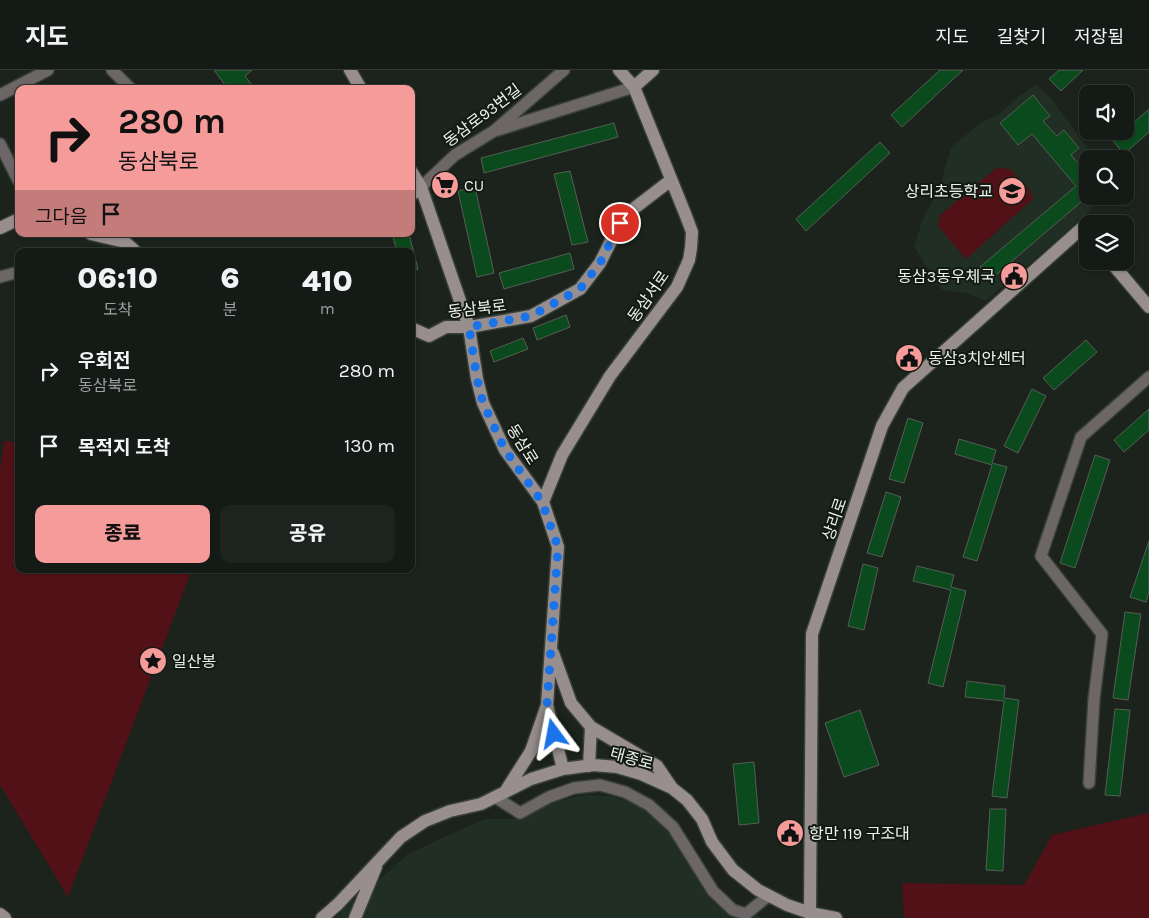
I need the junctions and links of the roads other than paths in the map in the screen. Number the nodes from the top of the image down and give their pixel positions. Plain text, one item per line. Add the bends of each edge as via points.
1 (48, 70) edge
2 (112, 70) edge
3 (350, 70) edge
4 (564, 70) edge
5 (619, 70) edge
6 (653, 70) edge
7 (19, 85) edge
8 (127, 85) edge
9 (359, 85) edge
10 (15, 87) edge
11 (634, 87) junction
12 (0, 95) edge
13 (494, 131) junction
14 (0, 144) edge
15 (15, 174) edge
16 (671, 180) junction
17 (416, 191) edge
18 (15, 221) edge
19 (0, 228) edge
20 (1079, 231) edge
21 (104, 237) edge
22 (132, 248) edge
23 (1118, 270) edge
24 (15, 273) edge
25 (0, 277) edge
26 (1149, 307) edge
27 (469, 327) junction
28 (415, 330) edge
29 (1149, 377) edge
30 (542, 502) junction
31 (551, 647) junction
32 (547, 705) junction
33 (591, 727) junction
34 (589, 766) junction
35 (563, 770) junction
36 (1089, 783) dead end
37 (672, 788) junction
38 (500, 795) junction
39 (379, 860) junction
40 (768, 896) junction
41 (338, 904) junction
42 (810, 913) junction
43 (0, 914) edge
44 (5, 918) edge
45 (322, 918) edge
46 (351, 918) edge
47 (355, 918) edge
48 (836, 918) edge

1 - 7 street
2 - 8 street
3 - 9 street
4 - 13 street, 동삼로93번길
5 - 11 street, 동삼서로
6 - 11 street
10 - 12 street
11 - 13 street
11 - 16 street, 동삼서로
13 - 17 street, 동삼로93번길 via 455,155
14 - 15 street
16 - 27 street, 동삼북로 via 620,223 600,263 580,289 531,316
16 - 30 street, 동삼서로 via 692,232 689,260 677,287 610,376 562,455
17 - 27 street, 동삼로
18 - 19 street
20 - 42 street, 상리로 via 903,388 882,426 812,634
21 - 22 street via 125,242
23 - 26 street
24 - 25 street
27 - 28 street, 동삼북로 via 446,327 429,336
27 - 30 street, 동삼로 via 483,403 505,450
29 - 36 street via 1081,437 1041,556 1102,634
30 - 31 street, 동삼로 via 558,547
31 - 32 street, 동삼로
31 - 33 street via 571,703
32 - 35 street, 동삼로
32 - 38 street via 531,751
33 - 34 street
33 - 37 street via 657,766
34 - 35 street, 태종로
34 - 37 street, 태종로 via 641,774
35 - 38 street, 태종로 via 531,779
37 - 40 street, 태종로 via 702,819 712,842 733,870
38 - 39 street, 태종로 via 425,821 401,837
38 - 40 street via 520,813 574,788 600,785 625,792 649,805 673,827 713,891 732,910 746,914
39 - 41 street, 태종로
39 - 47 street
40 - 42 street, 태종로
41 - 45 street, 태종로
41 - 46 street
42 - 48 street, 태종로
43 - 44 street

